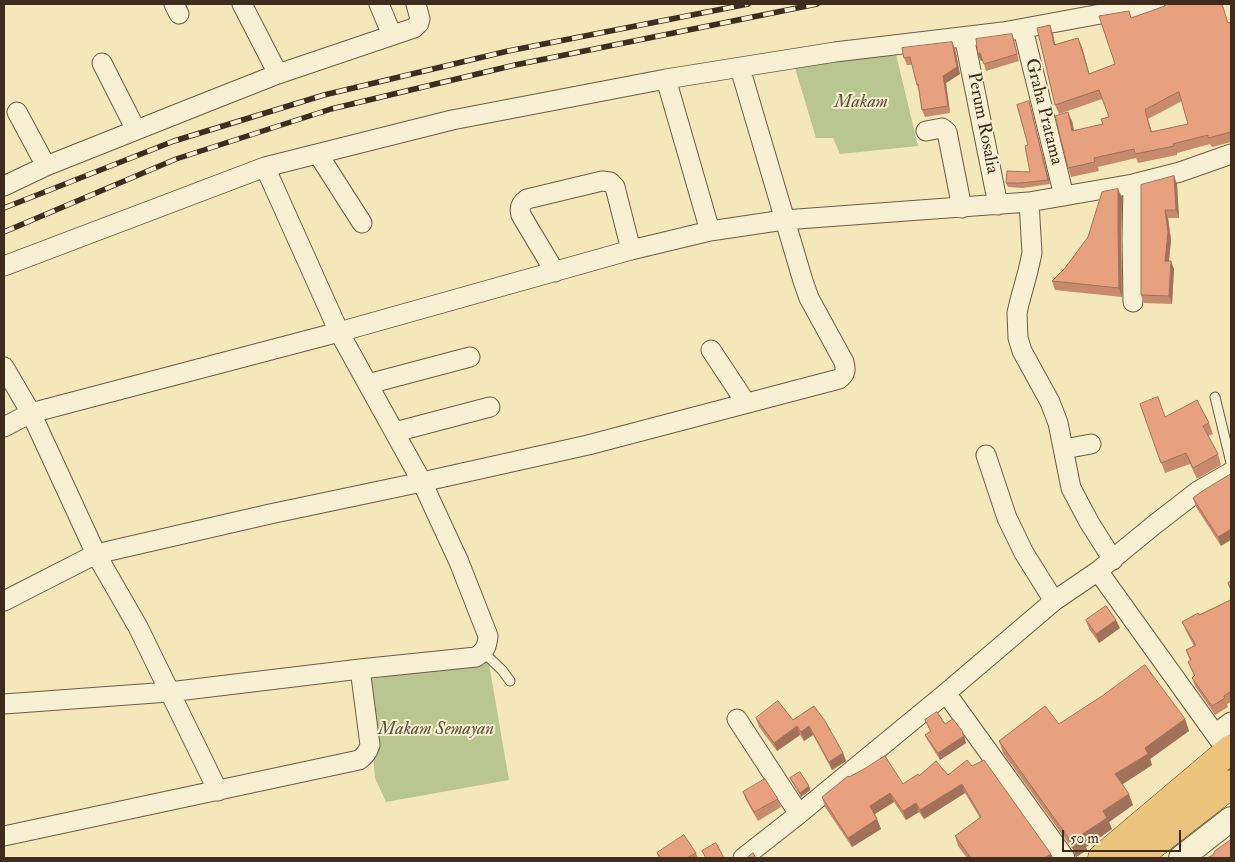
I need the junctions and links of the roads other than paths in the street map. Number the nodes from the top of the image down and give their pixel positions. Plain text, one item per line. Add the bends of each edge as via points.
1 (242, 4) edge
2 (379, 4) edge
3 (416, 4) edge
4 (1154, 4) edge
5 (1023, 29) junction
6 (392, 35) junction
7 (965, 41) dead end
8 (102, 63) dead end
9 (740, 68) junction
10 (278, 74) junction
11 (666, 79) junction
12 (17, 112) dead end
13 (136, 130) junction
14 (926, 131) dead end
15 (318, 154) junction
16 (1231, 154) edge
17 (46, 166) junction
18 (265, 167) junction
19 (1134, 184) junction
20 (4, 186) edge
21 (1064, 196) junction
22 (1029, 202) junction
23 (998, 205) junction
24 (962, 208) junction
25 (784, 220) junction
26 (362, 223) dead end
27 (710, 231) junction
28 (631, 250) junction
29 (4, 266) edge
30 (554, 272) junction
31 (1133, 302) dead end
32 (339, 332) junction
33 (711, 350) dead end
34 (470, 357) dead end
35 (4, 367) edge
36 (368, 384) junction
37 (1215, 397) dead end
38 (746, 404) junction
39 (490, 407) dead end
40 (31, 413) junction
41 (4, 427) edge
42 (395, 432) junction
43 (1091, 444) dead end
44 (1064, 449) junction
45 (986, 455) dead end
46 (1231, 463) edge
47 (1231, 472) edge
48 (422, 482) junction
49 (96, 554) junction
50 (1113, 560) junction
51 (1098, 572) junction
52 (4, 601) edge
53 (1054, 601) junction
54 (483, 652) junction
55 (360, 669) junction
56 (510, 681) dead end
57 (169, 692) junction
58 (946, 693) junction
59 (4, 704) edge
60 (738, 719) dead end
61 (1231, 722) edge
62 (1225, 745) edge
63 (1231, 784) edge
64 (218, 791) junction
65 (799, 814) junction
66 (1231, 819) edge
67 (4, 836) edge
68 (743, 858) edge
69 (1065, 858) edge
70 (1102, 858) edge
71 (1136, 858) edge
72 (1181, 858) edge

1 - 10 street
2 - 6 street
3 - 6 street via 420,19 417,26
4 - 5 street
5 - 9 street via 834,52
5 - 21 street, Graha Pratama
6 - 10 street
7 - 23 street, Perum Rosalia
8 - 13 street
9 - 11 street
9 - 25 street
10 - 13 street
11 - 15 street via 452,120
11 - 27 street
12 - 17 street
13 - 17 street
14 - 24 street via 942,128 947,132
15 - 18 street
15 - 26 street
16 - 19 street
17 - 20 street
18 - 29 street
18 - 32 street
19 - 21 street
19 - 31 street
21 - 22 street
22 - 23 street
22 - 44 street via 1032,253 1017,313 1018,338 1050,402
23 - 24 street
24 - 25 street
25 - 27 street
25 - 38 street via 802,281 844,362 846,372 839,379
27 - 28 street
28 - 30 street
28 - 30 street via 615,187 610,182 602,181 527,199 520,209 521,215
30 - 32 street
32 - 36 street
32 - 40 street
33 - 38 street
34 - 36 street
35 - 40 street
36 - 42 street
37 - 46 lane
38 - 48 street via 588,445
39 - 42 street
40 - 41 street
40 - 49 street
42 - 48 street
43 - 44 street
44 - 50 street via 1071,488
45 - 53 street via 1007,518
47 - 50 street via 1198,491
48 - 49 street
48 - 54 street via 488,636
49 - 52 street
49 - 57 street via 138,627
50 - 51 street
51 - 53 street
51 - 62 street
53 - 58 street
54 - 55 street via 476,657
54 - 56 lane
55 - 57 street
55 - 64 street via 370,745 365,756 359,760
57 - 59 street
57 - 64 street
58 - 65 street
58 - 69 street
60 - 65 street
61 - 62 street
62 - 70 highway
63 - 71 highway
64 - 67 street
65 - 68 street
66 - 72 street

